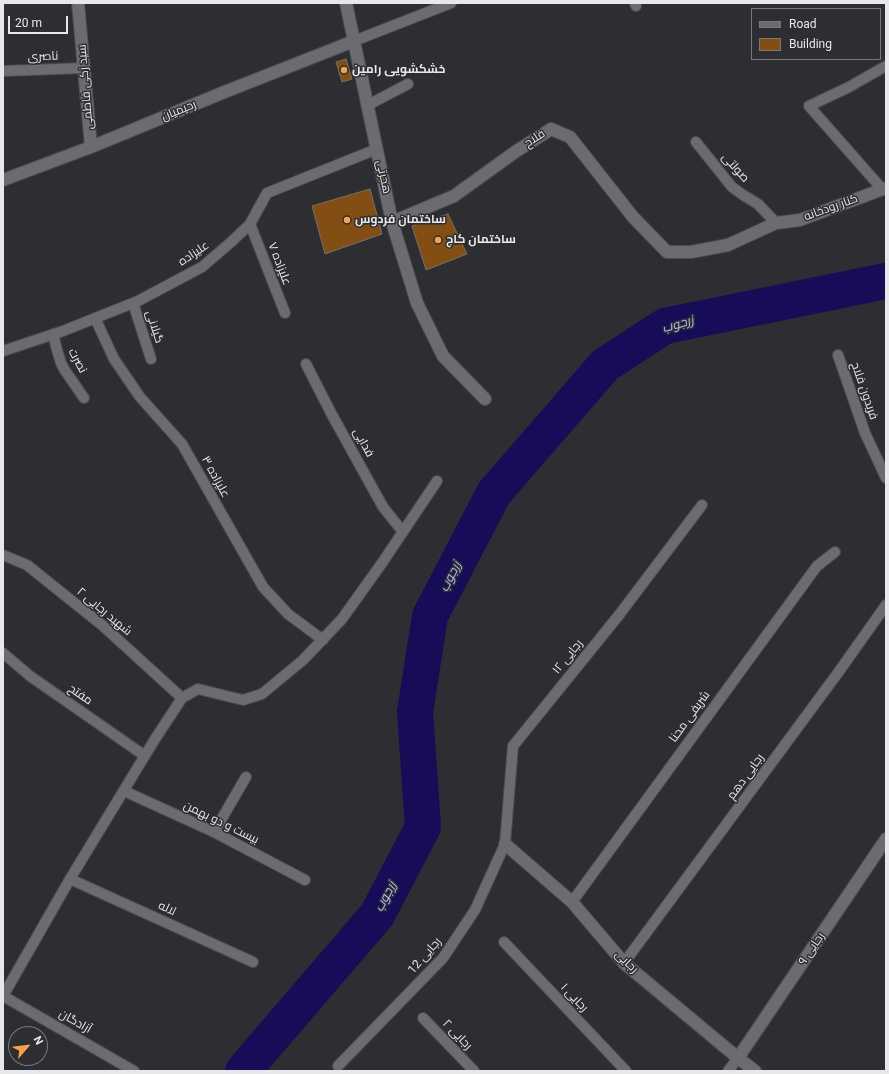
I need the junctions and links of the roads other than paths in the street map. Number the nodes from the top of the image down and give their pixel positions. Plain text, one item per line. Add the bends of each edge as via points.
1 (78, 3) edge
2 (346, 3) edge
3 (451, 3) edge
4 (354, 41) junction
5 (886, 66) edge
6 (84, 68) junction
7 (3, 71) edge
8 (408, 84) dead end
9 (368, 105) junction
10 (696, 142) dead end
11 (92, 147) junction
12 (378, 149) junction
13 (3, 180) edge
14 (884, 189) edge
15 (392, 222) junction
16 (776, 223) junction
17 (250, 224) junction
18 (667, 252) joint
19 (133, 303) junction
20 (285, 313) dead end
21 (95, 318) junction
22 (53, 334) junction
23 (3, 351) edge
24 (838, 355) dead end
25 (151, 359) dead end
26 (306, 364) dead end
27 (84, 398) dead end
28 (485, 399) dead end
29 (886, 478) edge
30 (437, 480) dead end
31 (702, 505) dead end
32 (403, 532) junction
33 (834, 552) dead end
34 (3, 555) edge
35 (886, 605) edge
36 (323, 640) junction
37 (3, 653) edge
38 (182, 698) junction
39 (145, 756) junction
40 (246, 777) dead end
41 (124, 791) junction
42 (214, 832) junction
43 (886, 839) edge
44 (505, 844) junction
45 (70, 879) junction
46 (305, 880) dead end
47 (572, 902) junction
48 (504, 942) dead end
49 (253, 962) dead end
50 (624, 963) junction
51 (3, 996) edge
52 (422, 1018) dead end
53 (738, 1058) junction
54 (338, 1066) dead end
55 (134, 1071) edge
56 (474, 1071) edge
57 (626, 1071) edge
58 (728, 1071) edge
59 (755, 1071) edge

1 - 6 street, سید زکی فاطمی
2 - 4 street, هجرتی
3 - 4 lane
4 - 9 street, هجرتی
4 - 11 street, رحیمیان
5 - 14 lane via 809,106
6 - 7 lane, ناصری
6 - 11 street, سید زکی فاطمی
8 - 9 lane
9 - 12 street, هجرتی
10 - 16 lane, صولتی via 732,187 758,204
11 - 13 street, رحیمیان
12 - 15 street, هجرتی
12 - 17 lane, علیزاده via 267,193
14 - 16 street, کنار رودخانه via 800,220
15 - 18 street, فلاح via 454,196 552,128 570,137 633,217
15 - 28 street, هجرتی via 417,303 443,356
16 - 18 street, کنار رودخانه via 728,245 691,252
17 - 19 lane, علیزاده via 202,267
17 - 20 lane, علیزاده ۷
19 - 21 lane, علیزاده
19 - 25 lane, گیلانی
21 - 22 lane, علیزاده
21 - 36 lane, علیزاده ۳ via 114,359 140,397 182,444 263,587 288,614
22 - 23 lane, علیزاده
22 - 27 lane, نصرت via 64,369
24 - 29 lane, فریدون فلاح via 865,433
26 - 32 lane, فدایی via 383,507
30 - 32 lane
31 - 44 lane, رجایی ۱۲ via 619,615 513,746
32 - 36 lane via 342,618
33 - 47 lane, شریفی محنا via 817,566
34 - 38 lane, شهید رجایی ۲ via 27,565 102,625
35 - 50 lane, رجایی دهم via 836,677
36 - 38 lane via 262,694 243,700 198,689
37 - 39 lane, مفتح via 30,676
38 - 39 lane
39 - 41 lane
40 - 42 lane
41 - 42 lane, بیست و دو بهمن
41 - 45 lane
42 - 46 lane, بیست و دو بهمن
43 - 53 street, رجایی ۹
44 - 47 street, رجایی
44 - 54 lane, رجایی 12 via 475,910 443,958
45 - 49 lane, لاله
45 - 51 lane
47 - 50 street, رجایی
48 - 57 lane, رجایی ۱
50 - 53 street, رجایی
51 - 55 lane, آزادگان
52 - 56 lane, رجایی ۲
53 - 58 lane
53 - 59 street, رجایی

